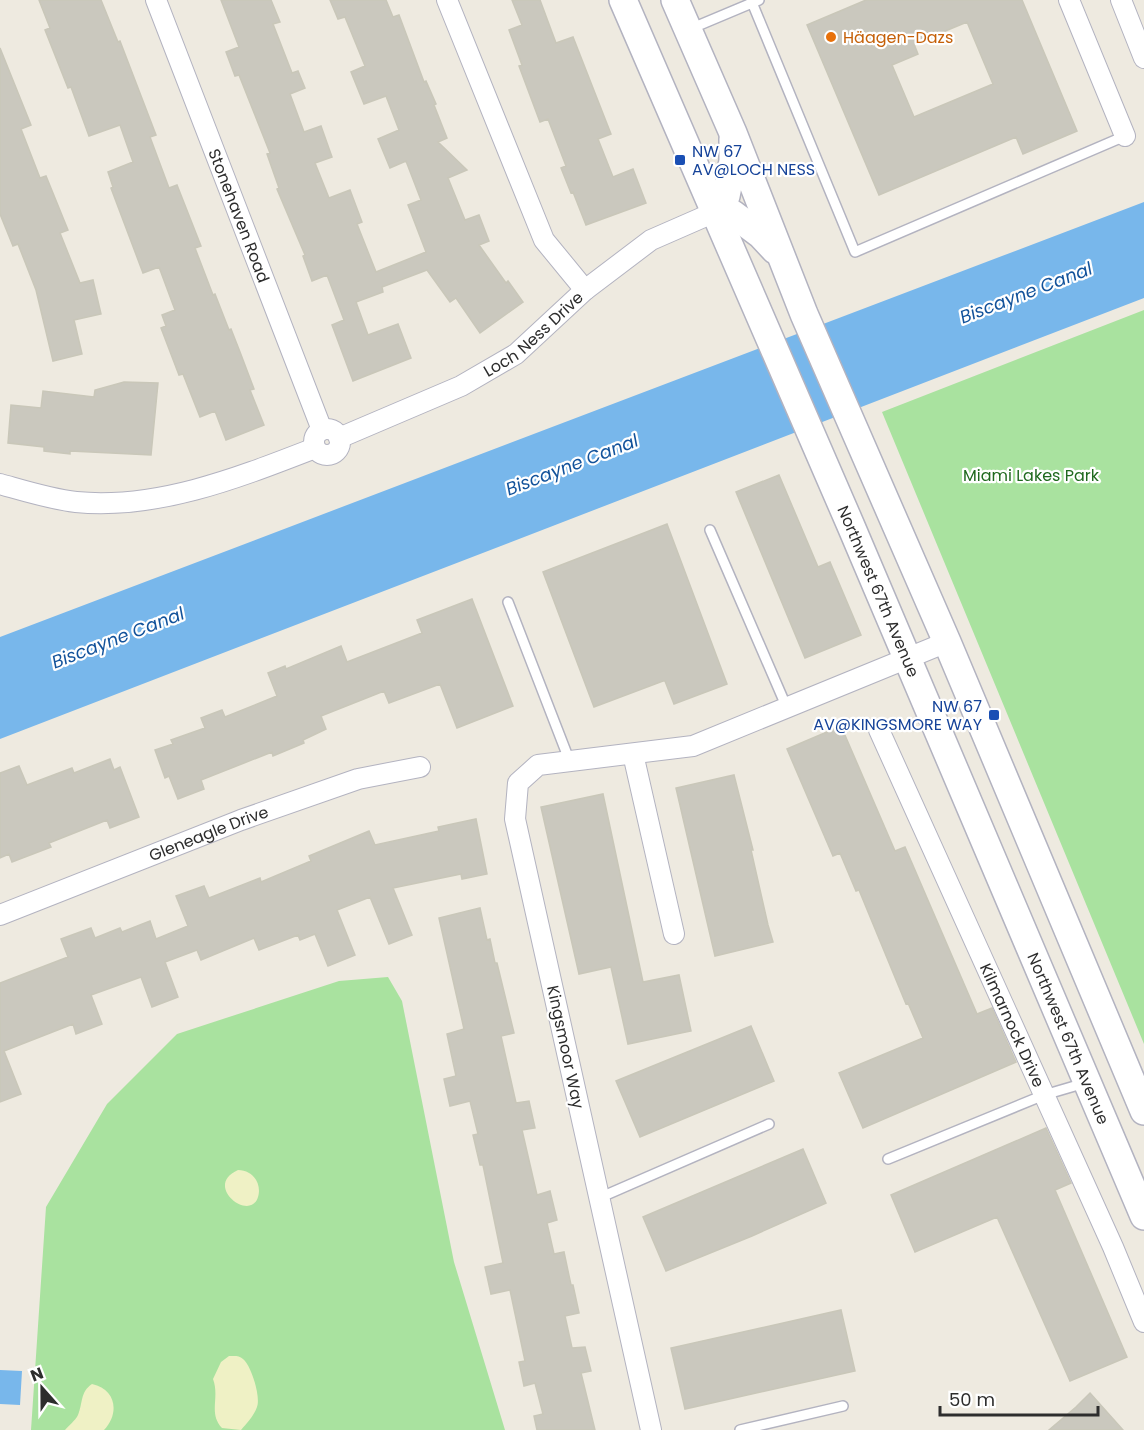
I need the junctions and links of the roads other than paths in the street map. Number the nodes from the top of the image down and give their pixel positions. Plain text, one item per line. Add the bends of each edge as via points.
1 (156, 0) edge
2 (447, 0) edge
3 (623, 0) edge
4 (675, 0) edge
5 (1069, 0) edge
6 (1121, 0) edge
7 (754, 1) edge
8 (688, 30) junction
9 (1144, 57) edge
10 (733, 133) junction
11 (1125, 135) joint
12 (715, 212) junction
13 (781, 256) junction
14 (585, 290) junction
15 (326, 439) junction
16 (0, 484) edge
17 (710, 530) dead end
18 (508, 602) dead end
19 (946, 642) junction
20 (906, 658) junction
21 (787, 708) junction
22 (879, 730) dead end
23 (633, 754) junction
24 (570, 762) junction
25 (420, 767) dead end
26 (0, 915) edge
27 (674, 934) dead end
28 (1125, 1066) junction
29 (1087, 1083) junction
30 (1044, 1095) junction
31 (1144, 1111) edge
32 (769, 1124) dead end
33 (888, 1159) dead end
34 (599, 1198) junction
35 (1144, 1216) edge
36 (1144, 1322) edge
37 (843, 1406) dead end
38 (651, 1430) edge
39 (740, 1430) edge

1 - 15 street, Stonehaven Road
2 - 14 street via 544,240
3 - 12 main road, Northwest 67th Avenue
4 - 8 main road
5 - 11 street
6 - 9 street
7 - 8 lane
7 - 11 lane via 855,252
8 - 10 main road
10 - 12 main road via 733,161 726,196
10 - 13 main road
12 - 13 main road via 733,214
12 - 14 street, Loch Ness Drive via 651,240
12 - 20 main road, Northwest 67th Avenue
13 - 19 main road
14 - 15 street, Loch Ness Drive via 516,354 462,386
15 - 16 street, Loch Ness Drive via 260,470 157,498 75,502
17 - 21 lane
18 - 24 lane
19 - 20 street, Kingsmoor Way
19 - 28 main road
20 - 21 street, Kingsmoor Way
20 - 29 main road, Northwest 67th Avenue
21 - 23 street, Kingsmoor Way via 693,746
22 - 30 street, Kilmarnock Drive
23 - 24 street, Kingsmoor Way
23 - 27 street
24 - 34 street, Kingsmoor Way via 538,765 518,783 515,819
25 - 26 street, Gleneagle Drive via 358,779 241,820
28 - 29 main road
28 - 31 main road
29 - 30 lane
29 - 35 main road, Northwest 67th Avenue
30 - 33 lane
30 - 36 street, Kilmarnock Drive
32 - 34 lane
34 - 38 street, Kingsmoor Way
37 - 39 lane

